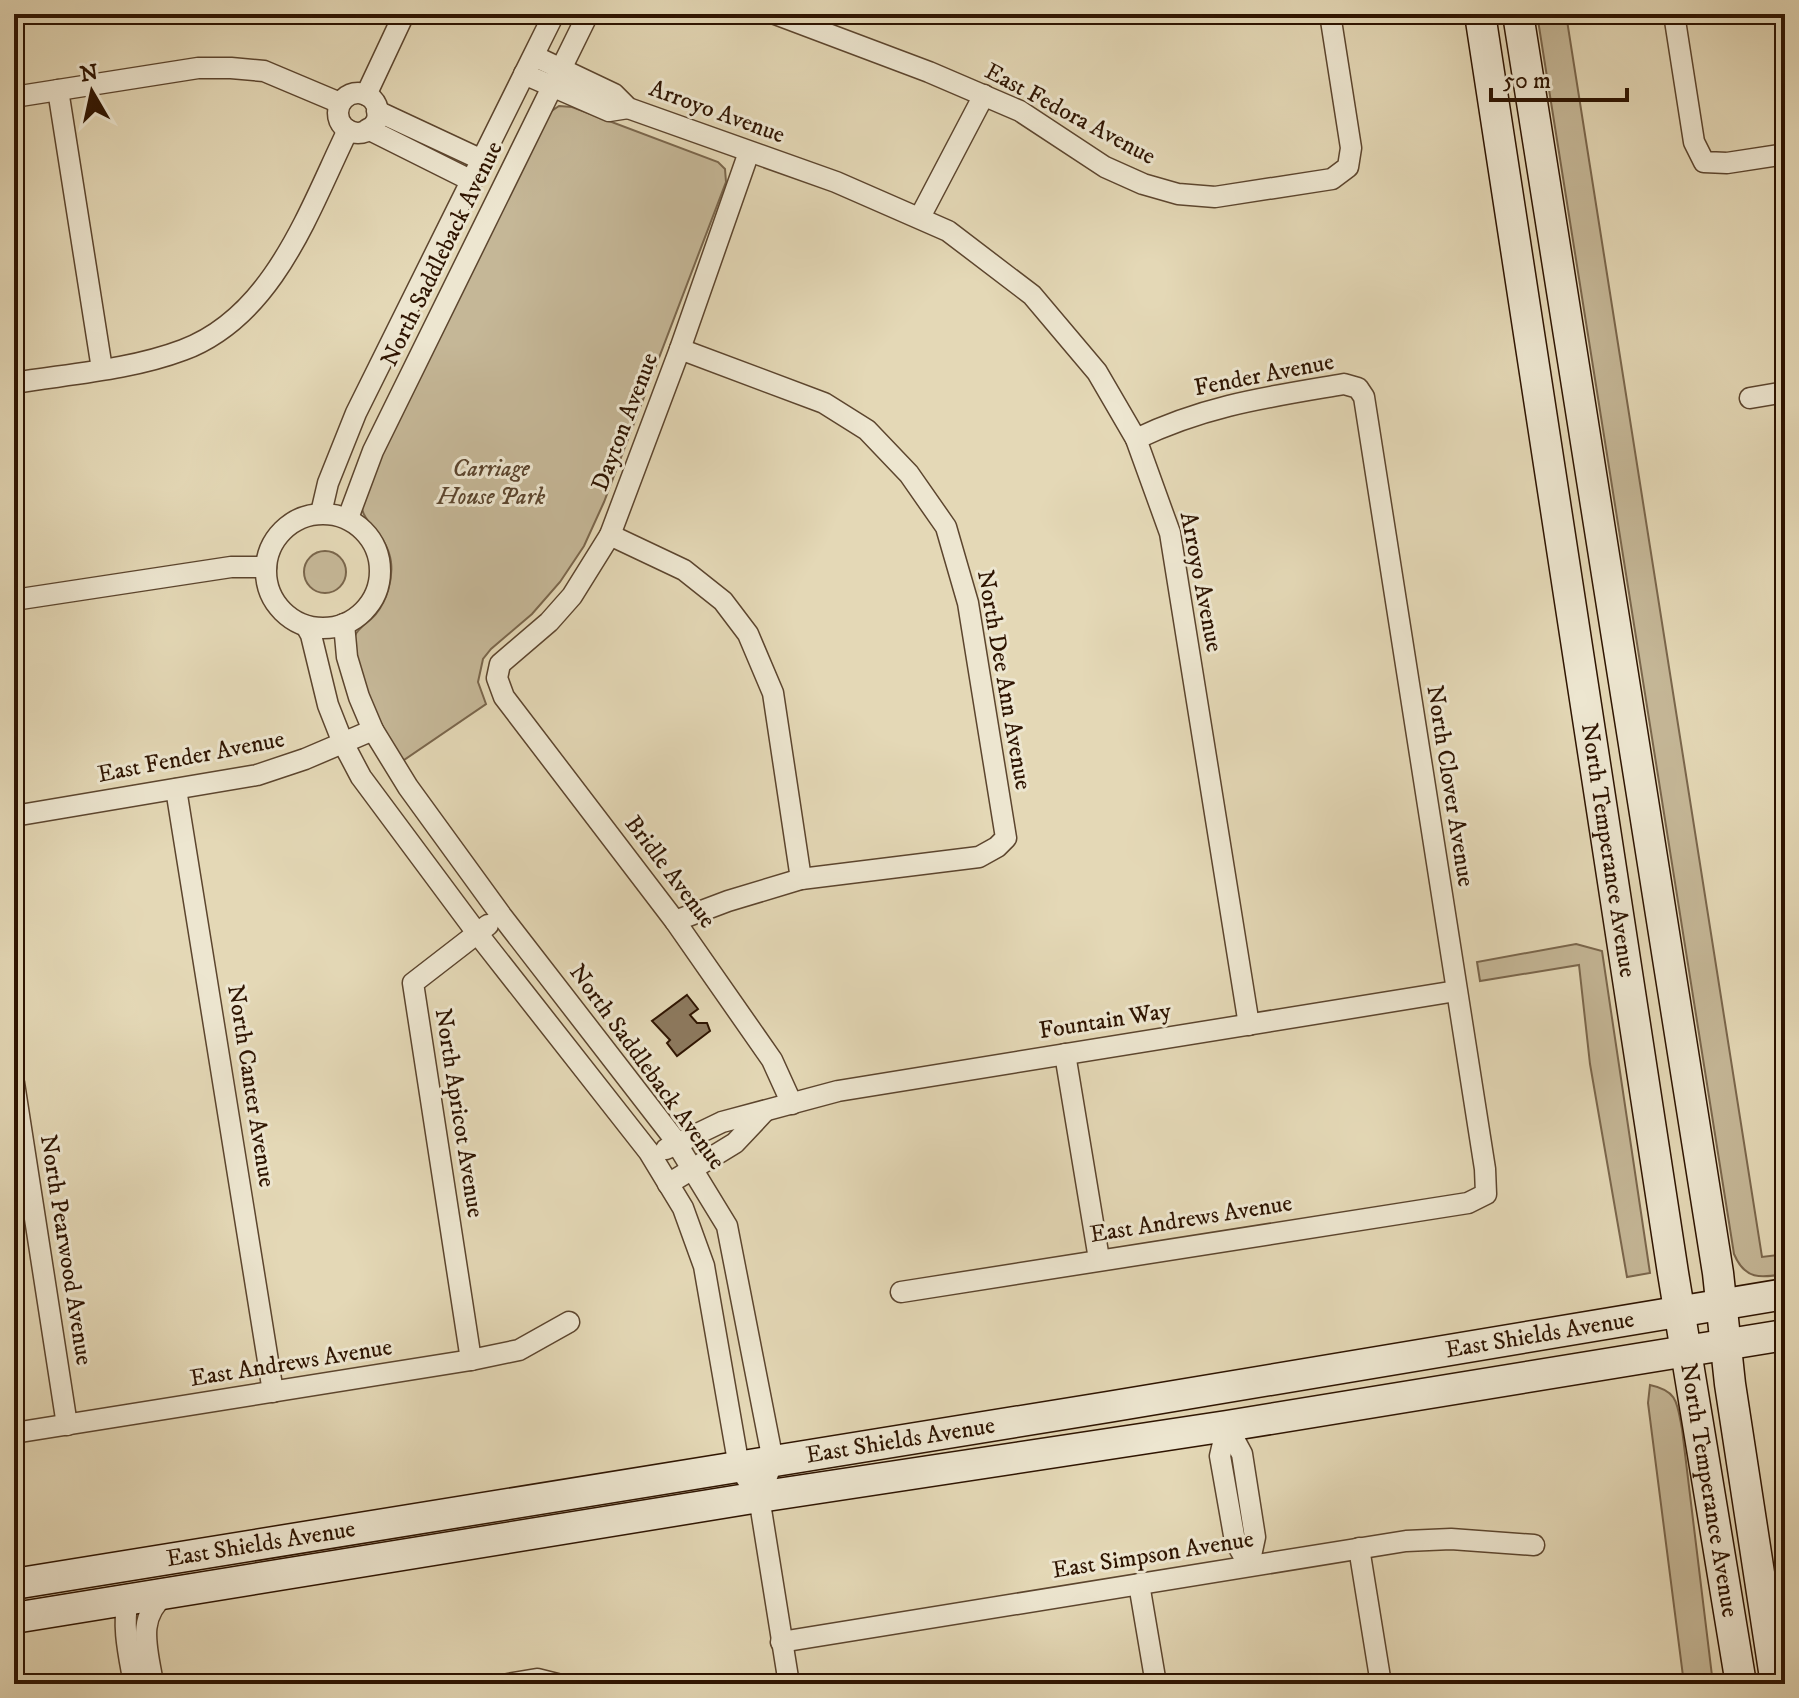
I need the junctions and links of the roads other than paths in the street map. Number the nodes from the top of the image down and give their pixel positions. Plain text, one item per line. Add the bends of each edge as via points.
1 (404, 14) edge
2 (554, 14) edge
3 (588, 14) edge
4 (775, 14) edge
5 (1330, 14) edge
6 (1480, 14) edge
7 (1518, 14) edge
8 (1674, 14) edge
9 (529, 65) junction
10 (556, 79) junction
11 (58, 90) junction
12 (984, 95) junction
13 (14, 97) edge
14 (365, 116) junction
15 (749, 152) junction
16 (1785, 154) edge
17 (482, 160) junction
18 (472, 181) junction
19 (920, 217) junction
20 (680, 349) junction
21 (102, 369) junction
22 (14, 383) edge
23 (1358, 388) joint
24 (1785, 392) edge
25 (1750, 398) dead end
26 (1136, 439) junction
27 (321, 513) junction
28 (348, 518) junction
29 (610, 535) junction
30 (266, 567) junction
31 (14, 600) edge
32 (344, 624) junction
33 (306, 626) junction
34 (497, 678) joint
35 (373, 730) junction
36 (343, 743) junction
37 (176, 789) junction
38 (14, 816) edge
39 (801, 879) junction
40 (501, 915) junction
41 (675, 921) junction
42 (477, 933) junction
43 (1456, 991) junction
44 (1249, 1025) junction
45 (1065, 1054) junction
46 (14, 1083) edge
47 (792, 1104) junction
48 (765, 1111) junction
49 (676, 1143) junction
50 (653, 1158) junction
51 (693, 1170) junction
52 (668, 1184) junction
53 (1486, 1194) joint
54 (1099, 1259) junction
55 (901, 1292) dead end
56 (1785, 1294) edge
57 (1722, 1303) junction
58 (1680, 1311) junction
59 (569, 1322) dead end
60 (1785, 1335) edge
61 (1726, 1344) junction
62 (1686, 1350) junction
63 (471, 1360) junction
64 (273, 1392) junction
65 (67, 1425) junction
66 (1227, 1426) junction
67 (14, 1433) edge
68 (773, 1461) junction
69 (739, 1467) junction
70 (759, 1497) junction
71 (351, 1529) junction
72 (1534, 1545) dead end
73 (1359, 1548) junction
74 (1249, 1565) junction
75 (14, 1584) edge
76 (1139, 1584) junction
77 (166, 1594) junction
78 (128, 1599) junction
79 (14, 1618) edge
80 (781, 1642) junction
81 (557, 1683) edge
82 (134, 1684) edge
83 (153, 1684) edge
84 (508, 1684) edge
85 (789, 1684) edge
86 (1156, 1684) edge
87 (1381, 1684) edge
88 (1741, 1684) edge
89 (1776, 1684) edge

1 - 14 street
2 - 9 street, North Saddleback Avenue
3 - 10 street, North Saddleback Avenue
4 - 12 street, East Fedora Avenue
5 - 12 street, East Fedora Avenue via 1351,148 1348,167 1332,179 1215,197 1178,194 1105,167 1020,111
6 - 58 main road, North Temperance Avenue
7 - 57 main road, North Temperance Avenue
8 - 16 street via 1694,142 1704,162
9 - 10 street, Arroyo Avenue
9 - 17 street, North Saddleback Avenue
10 - 15 street, Arroyo Avenue via 614,94 628,108
10 - 28 street, North Saddleback Avenue via 373,451
11 - 13 street
11 - 14 street via 198,68 231,68 264,71 340,103 352,93
11 - 21 street
12 - 19 street
14 - 17 street
14 - 18 street
14 - 21 street via 271,281 243,310 216,334 183,350
15 - 19 street, Arroyo Avenue
15 - 20 street, Dayton Avenue
17 - 18 street, North Saddleback Avenue
18 - 27 street, North Saddleback Avenue via 356,413
19 - 26 street, Arroyo Avenue via 948,231 1032,295 1097,372
20 - 29 street, Dayton Avenue
20 - 39 street, North Dee Ann Avenue via 824,403 867,430 909,474 946,527 968,603 1006,838 979,857
21 - 22 street
23 - 26 street, Fender Avenue via 1344,384 1207,410
23 - 43 street, North Clover Avenue via 1364,397
24 - 25 street
26 - 44 street, Arroyo Avenue via 1170,533
27 - 28 street
27 - 30 street via 285,528 272,543
28 - 32 street via 376,546 381,565 380,585 371,603
29 - 34 street, Dayton Avenue via 572,596 500,664
29 - 39 street via 684,570 723,601 748,634 773,693
30 - 31 street via 231,567
30 - 33 street via 270,594 279,608
32 - 33 street
32 - 35 street, North Saddleback Avenue via 352,674
33 - 36 street, North Saddleback Avenue
34 - 41 street, Bridle Avenue via 504,697
35 - 36 street, East Fender Avenue
35 - 40 street, North Saddleback Avenue
36 - 37 street, East Fender Avenue via 257,775
36 - 42 street, North Saddleback Avenue via 361,777
37 - 38 street, East Fender Avenue
37 - 64 street, North Canter Avenue
39 - 41 street
40 - 42 street, North Apricot Avenue
40 - 49 street, North Saddleback Avenue
41 - 47 street, Bridle Avenue via 772,1060
42 - 50 street, North Saddleback Avenue
42 - 63 street, North Apricot Avenue via 413,983
43 - 44 street, Fountain Way
43 - 53 street, North Clover Avenue
44 - 45 street, Fountain Way
45 - 47 street, Fountain Way via 838,1091
45 - 54 street
46 - 65 street, North Pearwood Avenue
47 - 48 street, Fountain Way
48 - 49 street, Fountain Way via 722,1122
48 - 51 street via 735,1143
49 - 50 street, Fountain Way
49 - 51 street, North Saddleback Avenue
50 - 52 street, North Saddleback Avenue
51 - 52 street
51 - 68 street, North Saddleback Avenue via 727,1226
52 - 69 street, North Saddleback Avenue via 683,1208 704,1266
53 - 54 street, East Andrews Avenue via 1468,1203
54 - 55 street, East Andrews Avenue
56 - 57 main road, East Shields Avenue
57 - 58 main road, East Shields Avenue
57 - 61 main road, North Temperance Avenue
58 - 62 main road, North Temperance Avenue
58 - 68 main road, East Shields Avenue
59 - 63 street, East Andrews Avenue via 519,1350
60 - 61 main road, East Shields Avenue
61 - 62 main road, East Shields Avenue
61 - 89 main road, North Temperance Avenue
62 - 66 main road, East Shields Avenue
62 - 88 main road, North Temperance Avenue
63 - 64 street, East Andrews Avenue
64 - 65 street, East Andrews Avenue
65 - 67 street, East Andrews Avenue
66 - 70 main road, East Shields Avenue
66 - 74 street via 1220,1456 1235,1541
68 - 69 main road, East Shields Avenue
68 - 70 street
69 - 70 street, North Saddleback Avenue
69 - 71 main road, East Shields Avenue
70 - 77 main road, East Shields Avenue
70 - 80 street
71 - 75 main road, East Shields Avenue
71 - 78 main road via 289,1555 145,1580
72 - 73 street, East Simpson Avenue via 1451,1539
73 - 74 street, East Simpson Avenue
73 - 87 street
74 - 76 street, East Simpson Avenue
76 - 80 street, East Simpson Avenue
76 - 86 street
77 - 78 main road, East Shields Avenue
77 - 83 street via 147,1615
78 - 79 main road, East Shields Avenue
78 - 82 street via 126,1637
80 - 85 street
81 - 84 street via 537,1679

